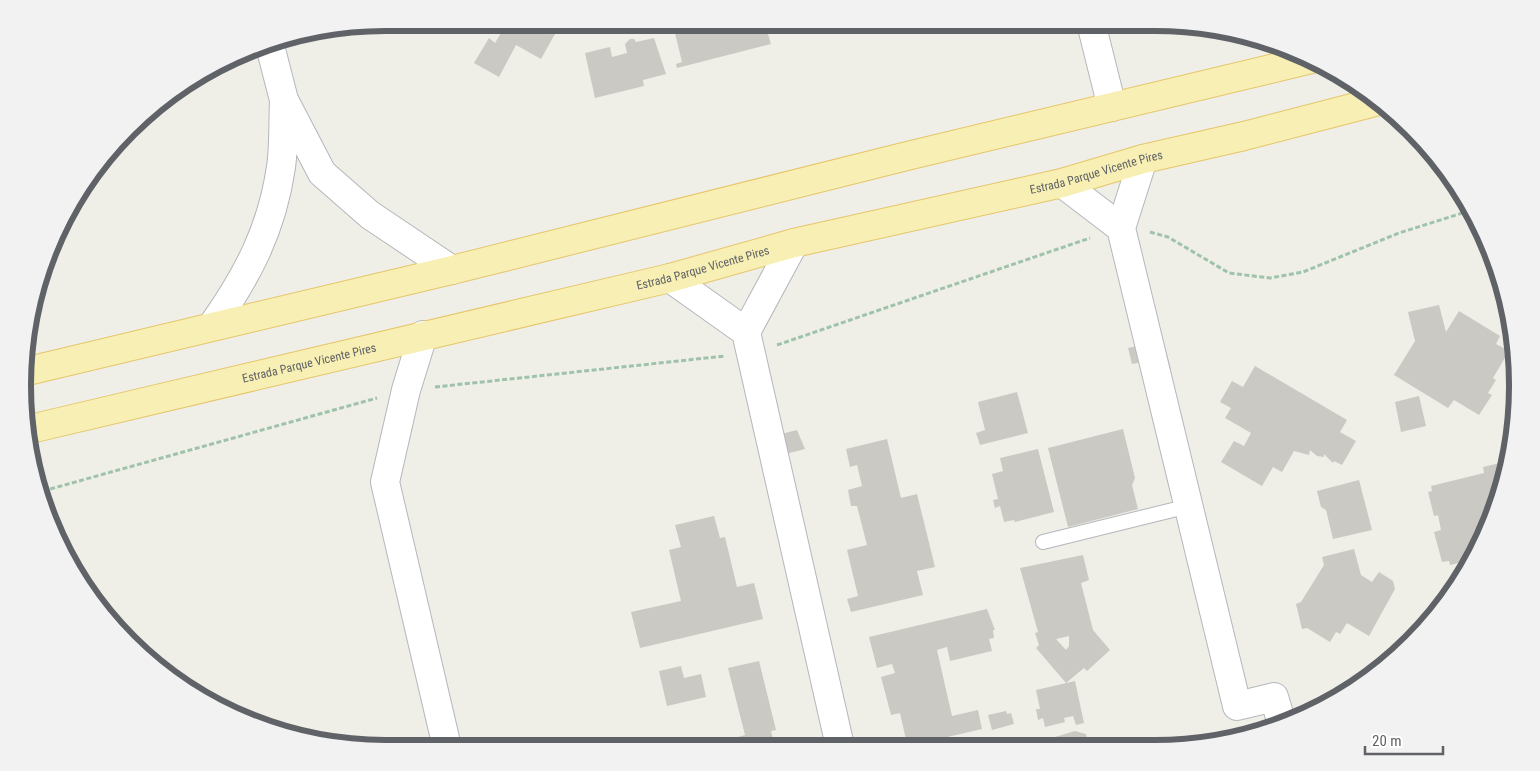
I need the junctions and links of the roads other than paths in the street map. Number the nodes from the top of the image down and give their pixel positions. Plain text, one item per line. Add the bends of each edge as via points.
1 (1093, 31) edge
2 (271, 50) edge
3 (1299, 62) edge
4 (284, 100) junction
5 (1369, 104) edge
6 (1112, 107) junction
7 (1143, 159) junction
8 (1062, 183) junction
9 (1121, 228) junction
10 (794, 243) junction
11 (452, 270) junction
12 (670, 278) junction
13 (212, 326) junction
14 (746, 332) junction
15 (423, 335) junction
16 (32, 370) edge
17 (34, 428) edge
18 (1189, 506) junction
19 (1043, 542) dead end
20 (1280, 717) edge
21 (445, 740) edge
22 (839, 740) edge

1 - 6 street
2 - 4 street
3 - 6 main road
4 - 11 street via 322,174 370,215
4 - 13 street via 282,165 273,210 261,245 238,288
5 - 7 main road, Estrada Parque Vicente Pires
6 - 11 main road
7 - 8 main road, Estrada Parque Vicente Pires
7 - 9 street
8 - 9 street
8 - 10 main road, Estrada Parque Vicente Pires
9 - 18 street
10 - 12 main road, Estrada Parque Vicente Pires
10 - 14 street
11 - 13 main road
12 - 14 street
12 - 15 main road, Estrada Parque Vicente Pires
13 - 16 main road
14 - 22 street
15 - 17 main road, Estrada Parque Vicente Pires
15 - 21 street via 406,390 385,482
18 - 19 lane
18 - 20 street via 1237,706 1274,697

